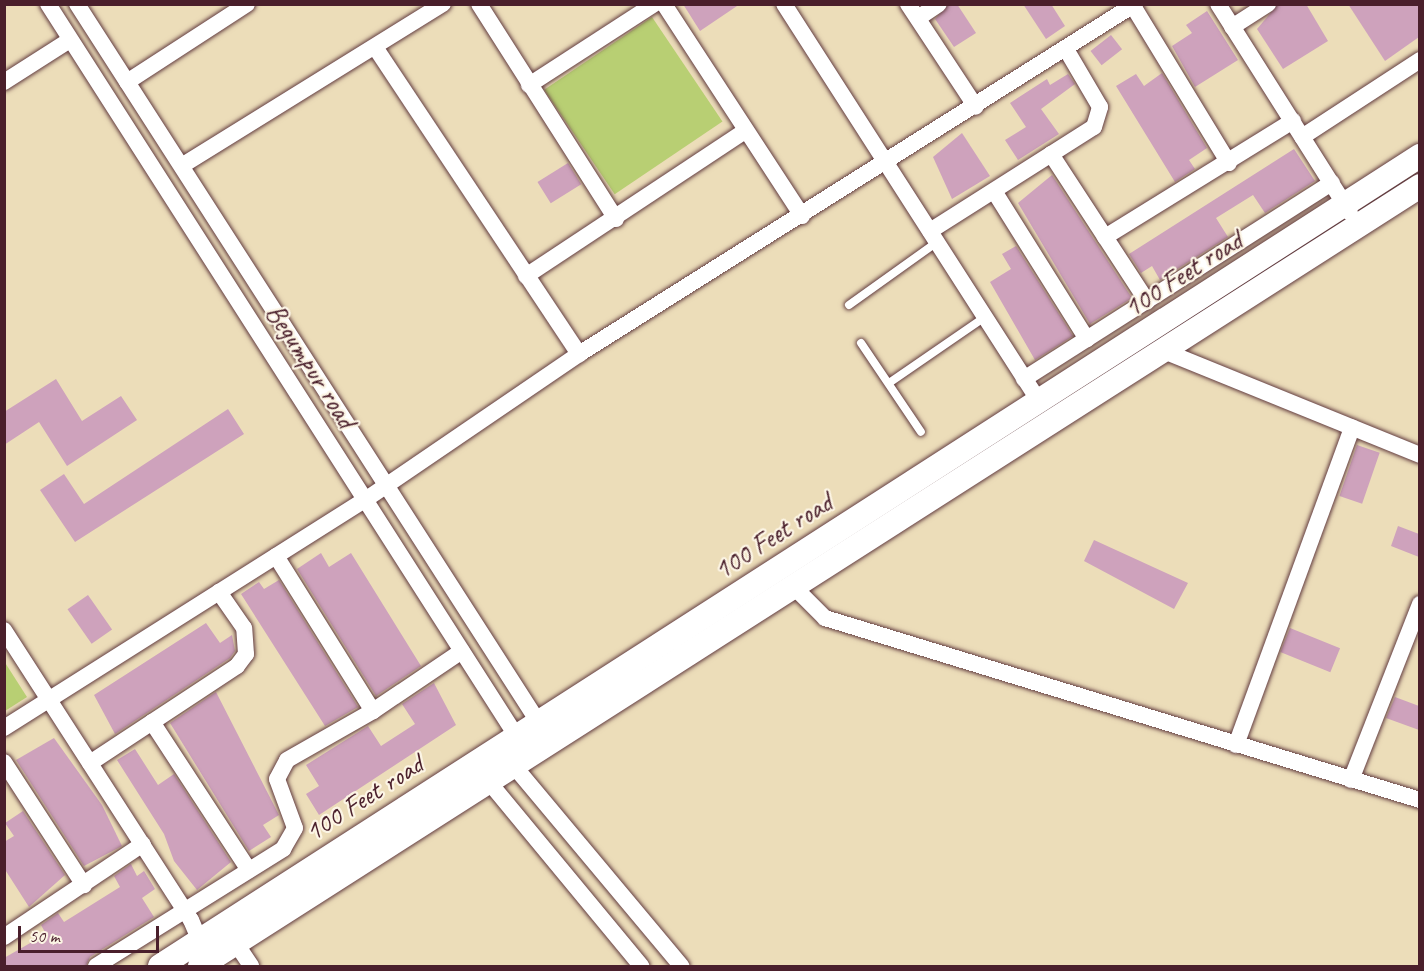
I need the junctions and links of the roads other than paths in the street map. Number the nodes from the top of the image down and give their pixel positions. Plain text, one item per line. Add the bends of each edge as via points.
1 (48, 4) edge
2 (77, 4) edge
3 (247, 4) edge
4 (443, 4) edge
5 (479, 4) edge
6 (654, 4) edge
7 (664, 4) edge
8 (784, 4) edge
9 (939, 4) edge
10 (1218, 4) edge
11 (1268, 4) edge
12 (1134, 5) edge
13 (913, 11) edge
14 (1232, 27) junction
15 (70, 40) junction
16 (375, 47) junction
17 (1066, 49) junction
18 (1419, 60) edge
19 (4, 82) edge
20 (127, 82) junction
21 (530, 85) junction
22 (976, 107) junction
23 (1293, 121) junction
24 (159, 129) junction
25 (745, 131) junction
26 (1302, 136) junction
27 (136, 142) junction
28 (1051, 154) junction
29 (1419, 156) edge
30 (1228, 162) junction
31 (887, 164) junction
32 (183, 165) junction
33 (1332, 183) junction
34 (1419, 186) edge
35 (994, 190) junction
36 (1351, 214) junction
37 (802, 216) junction
38 (616, 219) junction
39 (933, 236) junction
40 (1105, 237) junction
41 (526, 276) junction
42 (1147, 301) junction
43 (849, 305) dead end
44 (985, 317) junction
45 (1087, 339) junction
46 (861, 342) dead end
47 (1164, 351) junction
48 (579, 354) junction
49 (1024, 379) junction
50 (889, 384) junction
51 (1040, 402) junction
52 (1352, 428) junction
53 (921, 432) dead end
54 (1419, 455) edge
55 (386, 486) junction
56 (365, 500) junction
57 (276, 556) junction
58 (795, 588) junction
59 (219, 592) junction
60 (1419, 604) edge
61 (4, 630) edge
62 (462, 651) junction
63 (50, 700) junction
64 (373, 711) junction
65 (152, 722) junction
66 (4, 728) edge
67 (544, 731) junction
68 (515, 734) junction
69 (1236, 746) junction
70 (522, 761) junction
71 (4, 762) edge
72 (90, 763) junction
73 (1351, 780) junction
74 (489, 782) junction
75 (1419, 800) edge
76 (143, 844) junction
77 (249, 870) junction
78 (84, 885) junction
79 (185, 910) junction
80 (4, 937) edge
81 (200, 941) junction
82 (235, 942) junction
83 (96, 966) edge
84 (160, 966) edge
85 (192, 966) edge
86 (200, 966) edge
87 (251, 966) edge
88 (641, 966) edge
89 (681, 966) edge

1 - 15 street, Begumpur road
2 - 20 street, Begumpur road
3 - 20 street
4 - 16 street
5 - 21 street
6 - 21 street
7 - 25 street
8 - 31 street
9 - 13 street
10 - 14 street
11 - 14 street
12 - 17 street
12 - 30 street
13 - 22 street
14 - 23 street
15 - 19 street
15 - 27 street, Begumpur road
16 - 32 street
16 - 41 street
17 - 22 street
17 - 28 street via 1095,97 1100,117 1094,127
18 - 26 street
20 - 24 street, Begumpur road
21 - 38 street
22 - 31 street
23 - 26 street
23 - 30 street
24 - 27 street
24 - 32 street, Begumpur road
25 - 37 street
25 - 38 street
26 - 33 street
27 - 56 street, Begumpur road
28 - 35 street
28 - 40 street
29 - 36 street, 100 Feet road
30 - 40 street
31 - 37 street
31 - 39 street
32 - 55 street, Begumpur road
33 - 36 street
33 - 42 street
34 - 36 street, 100 Feet road
35 - 39 street
35 - 45 street
36 - 47 street, 100 Feet road
36 - 51 street, 100 Feet road
37 - 48 street
38 - 41 street
39 - 43 lane
39 - 44 street
40 - 42 street
41 - 48 street
42 - 45 street
44 - 49 street
44 - 50 lane
45 - 49 street
46 - 50 lane
47 - 52 street
47 - 58 street, 100 Feet road
48 - 55 street
49 - 51 street
50 - 53 lane
51 - 67 street, 100 Feet road
52 - 54 street
52 - 69 street
55 - 56 street
55 - 67 street, Begumpur road
56 - 57 street
56 - 62 street, Begumpur road
57 - 59 street
57 - 64 street
58 - 67 street, 100 Feet road
58 - 69 street via 825,618
59 - 63 street
59 - 65 street via 244,628 246,654 237,666
60 - 73 street
61 - 63 street
62 - 64 street
62 - 68 street, Begumpur road
63 - 66 street
63 - 72 street
64 - 77 street via 300,750 279,769 279,792 295,828 292,839
65 - 72 street
65 - 77 street
67 - 68 street, 100 Feet road
67 - 70 street, 100 Feet road
68 - 70 street, Begumpur road
68 - 81 street, 100 Feet road
69 - 73 street
70 - 74 street, 100 Feet road
70 - 89 street, Begumpur road
71 - 78 street
72 - 76 street
73 - 75 street
74 - 82 street, 100 Feet road
74 - 88 street
76 - 78 street
76 - 79 street
77 - 79 street
78 - 80 street
79 - 81 street
79 - 83 street
81 - 84 street, 100 Feet road
81 - 85 street
82 - 86 street, 100 Feet road
82 - 87 street

